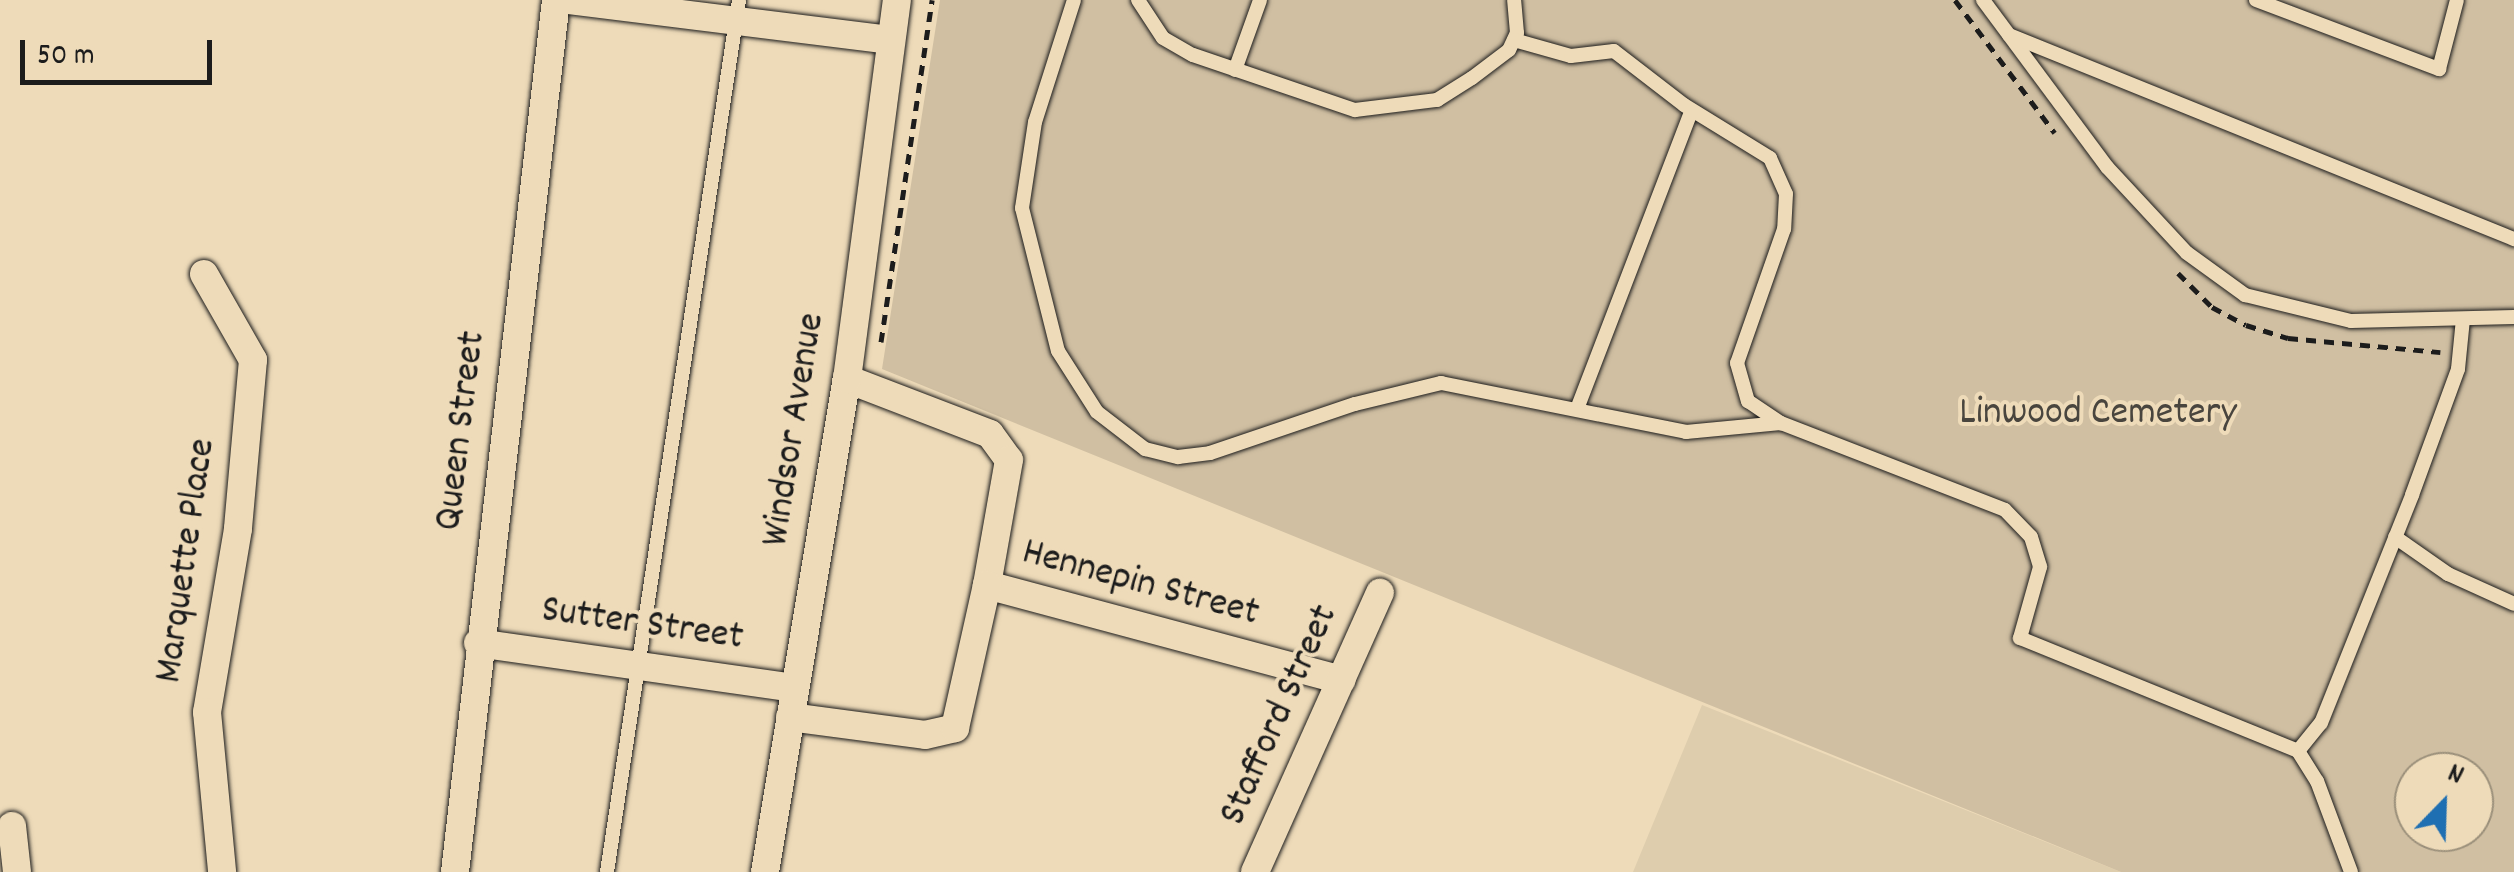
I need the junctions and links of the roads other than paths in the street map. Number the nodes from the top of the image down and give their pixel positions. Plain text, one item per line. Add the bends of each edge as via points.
1 (556, 0) edge
2 (569, 0) edge
3 (897, 0) edge
4 (1074, 0) edge
5 (1138, 0) edge
6 (1260, 0) edge
7 (1514, 0) edge
8 (1983, 0) edge
9 (2256, 0) edge
10 (2457, 0) edge
11 (737, 10) edge
12 (2008, 34) junction
13 (890, 40) junction
14 (1514, 40) junction
15 (1235, 70) junction
16 (1692, 110) junction
17 (2514, 238) edge
18 (204, 274) dead end
19 (2514, 317) edge
20 (2463, 319) junction
21 (847, 379) junction
22 (1578, 409) junction
23 (1781, 423) junction
24 (2395, 538) junction
25 (987, 585) junction
26 (1380, 593) dead end
27 (2514, 604) edge
28 (478, 643) junction
29 (640, 666) junction
30 (1342, 680) junction
31 (794, 688) junction
32 (790, 717) junction
33 (2298, 751) junction
34 (12, 826) dead end
35 (18, 872) edge
36 (222, 872) edge
37 (455, 872) edge
38 (608, 872) edge
39 (766, 872) edge
40 (1255, 872) edge
41 (2351, 872) edge

1 - 28 street, Queen Street
2 - 11 street
3 - 13 street, Windsor Avenue
4 - 22 lane via 1035,122 1022,208 1058,351 1097,412 1122,433 1145,449 1178,457 1210,453 1441,383
5 - 15 lane via 1163,38
6 - 15 lane
7 - 14 lane
8 - 12 lane
9 - 10 lane via 2439,69
11 - 13 street
11 - 29 lane
12 - 17 lane
12 - 20 lane via 2108,167 2187,253 2246,295 2351,321
13 - 21 street, Windsor Avenue
14 - 15 lane via 1449,93 1402,109 1355,110
14 - 16 lane via 1571,56 1614,51
16 - 22 lane
16 - 23 lane via 1770,158 1786,194 1784,229 1737,363 1748,402
18 - 36 street, Marquette Place via 253,360 238,529 208,712
19 - 20 lane
20 - 24 lane via 2458,370
21 - 25 street, Hennepin Street via 990,434 1008,460
21 - 31 street, Windsor Avenue
22 - 23 lane via 1686,432
23 - 33 lane via 2005,510 2031,537 2040,567 2020,638
24 - 27 lane via 2448,574
24 - 33 lane via 2321,724
25 - 30 street, Hennepin Street
25 - 32 street via 956,728 925,735
26 - 30 street, Stafford Street
28 - 29 street, Sutter Street
28 - 37 street, Queen Street
29 - 31 street, Sutter Street
29 - 38 lane
30 - 40 street, Stafford Street
31 - 32 street, Windsor Avenue
32 - 39 street, Windsor Avenue
33 - 41 lane via 2317,780
34 - 35 street

